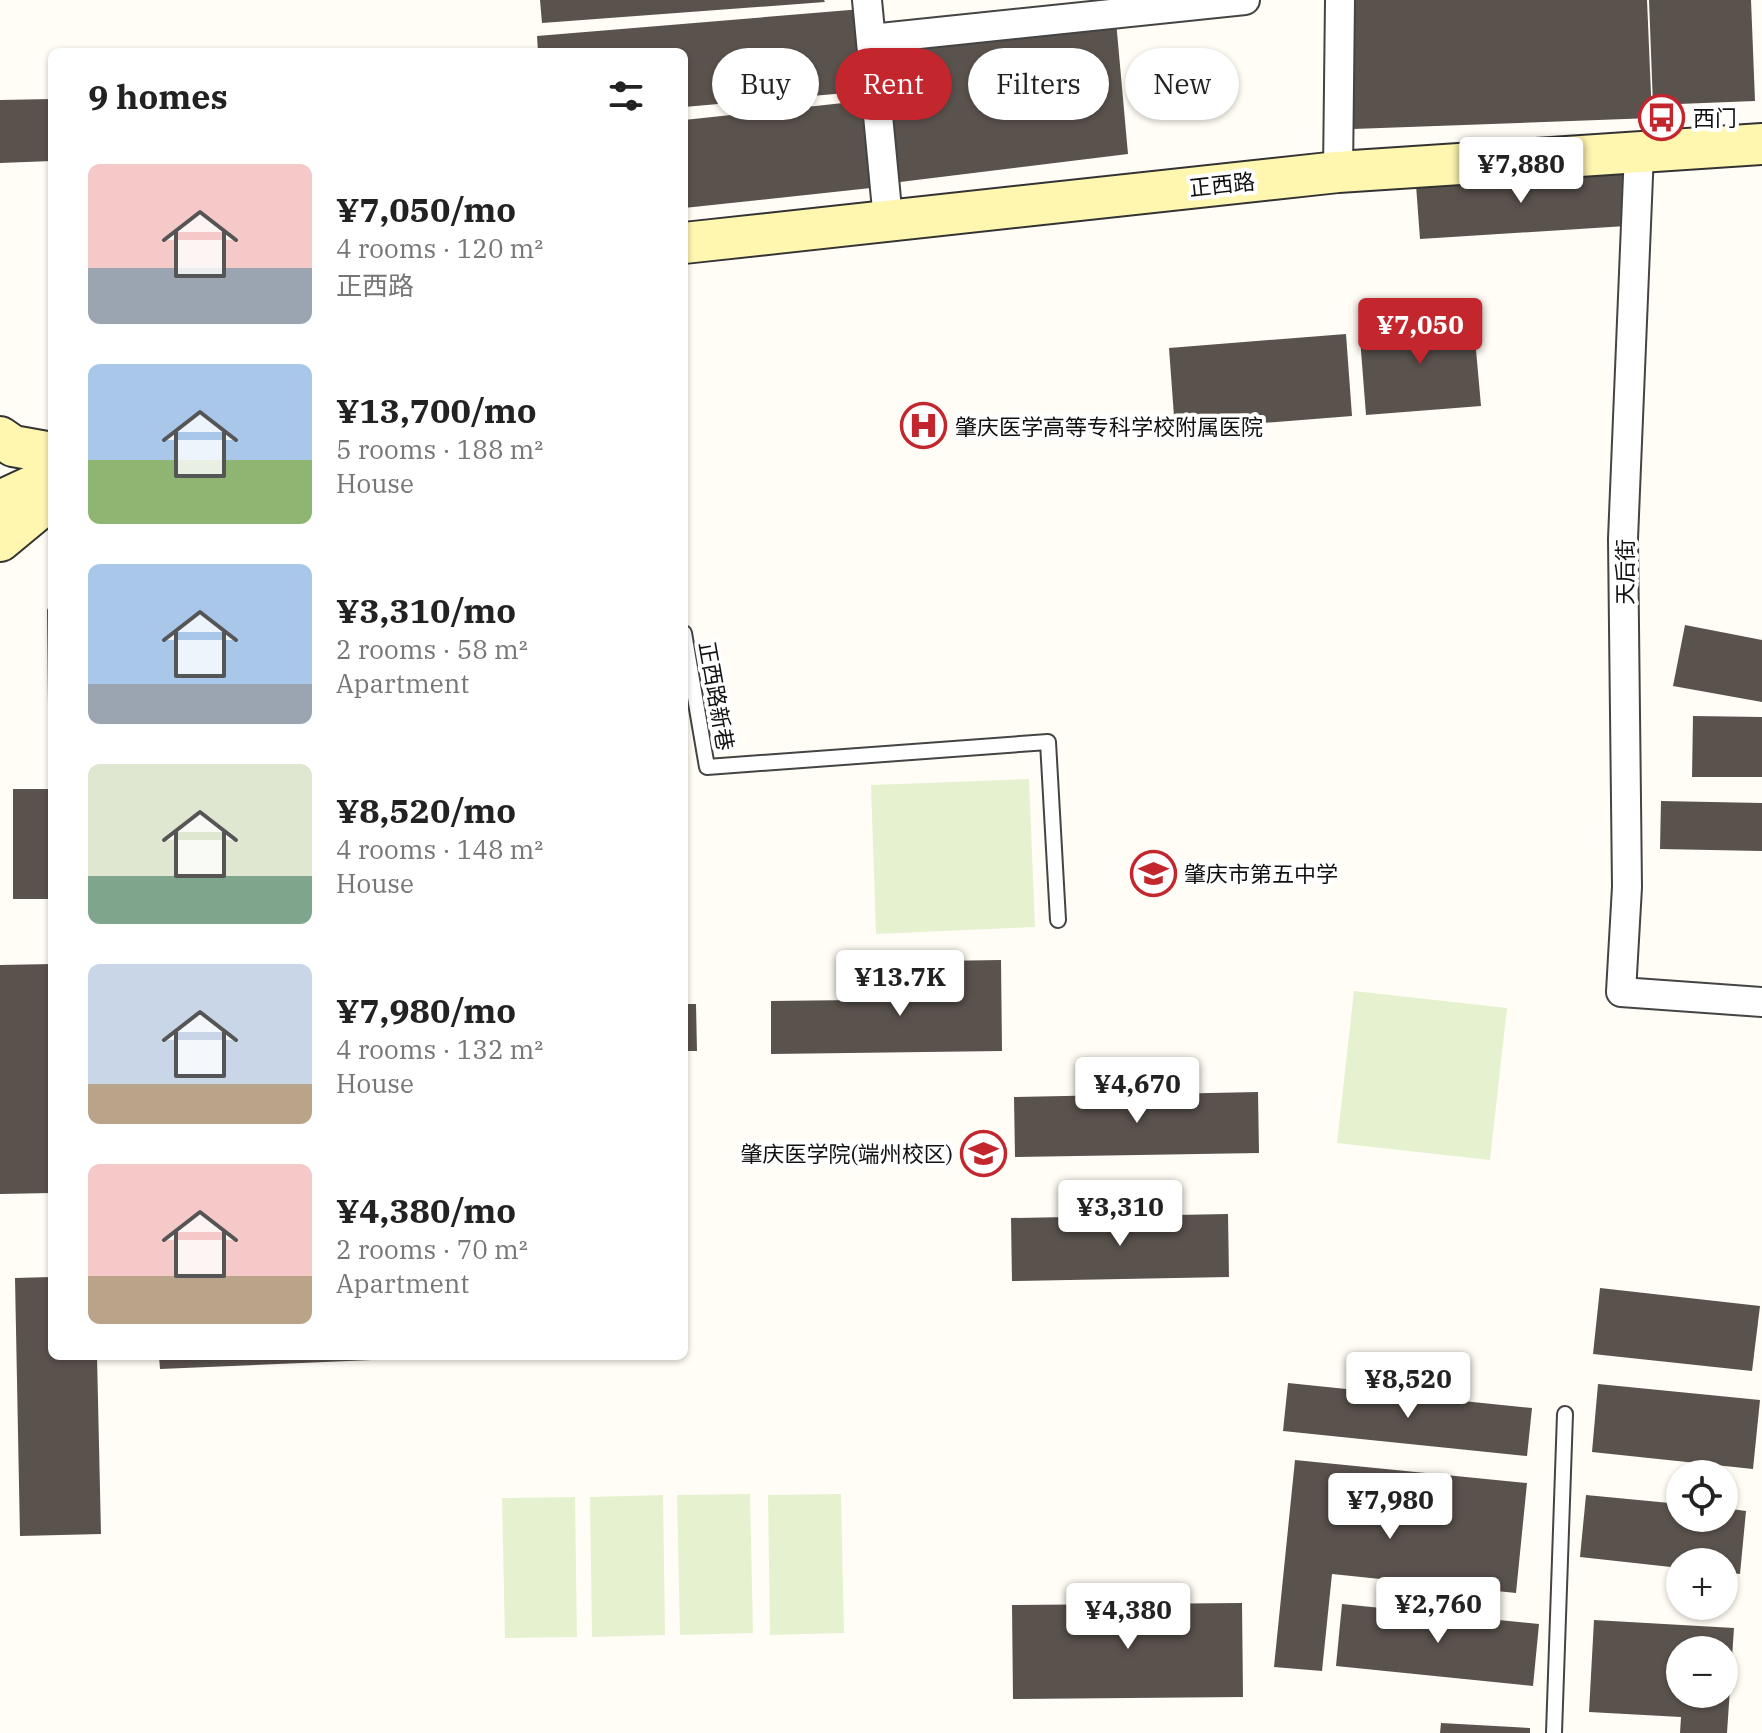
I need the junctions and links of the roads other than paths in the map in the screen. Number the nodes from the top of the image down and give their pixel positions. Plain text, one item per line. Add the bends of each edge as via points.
1 (867, 0) edge
2 (1245, 0) edge
3 (1340, 0) edge
4 (871, 39) junction
5 (1762, 144) edge
6 (1639, 152) junction
7 (1338, 172) junction
8 (888, 220) junction
9 (688, 243) edge
10 (0, 437) edge
11 (48, 452) edge
12 (48, 479) edge
13 (0, 501) edge
14 (48, 501) edge
15 (0, 541) edge
16 (688, 656) edge
17 (1058, 920) dead end
18 (1762, 1002) edge
19 (1565, 1414) dead end
20 (1554, 1733) edge

1 - 4 street
2 - 4 street
3 - 7 street
4 - 8 street
5 - 6 street, 正西路
6 - 7 street, 正西路
6 - 18 street, 天后街 via 1623,539 1627,887 1621,992
7 - 8 street, 正西路
8 - 9 street, 正西路
10 - 11 street via 13,446
12 - 13 street
14 - 15 street
16 - 17 lane, 正西路新巷 via 707,767 1048,742
19 - 20 lane

